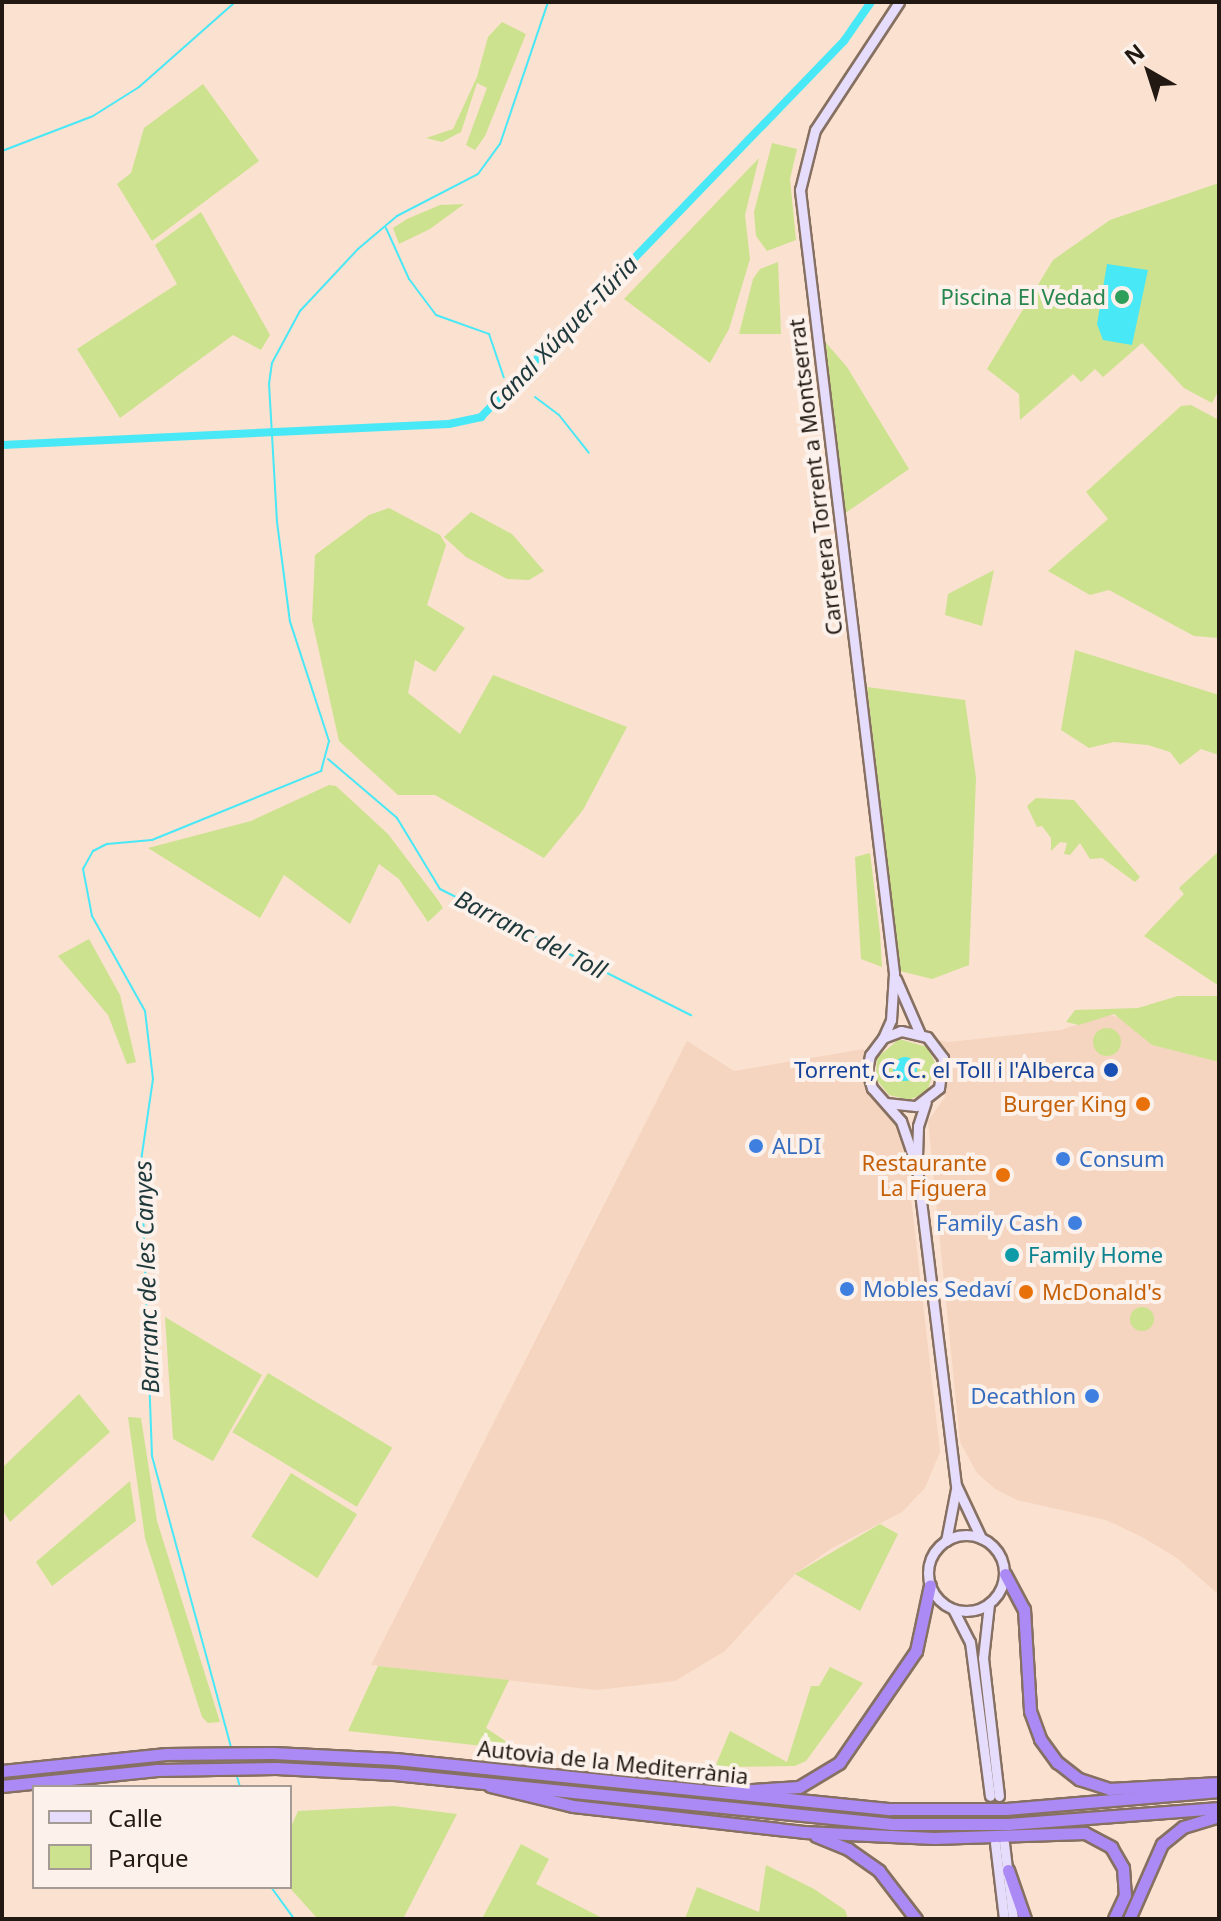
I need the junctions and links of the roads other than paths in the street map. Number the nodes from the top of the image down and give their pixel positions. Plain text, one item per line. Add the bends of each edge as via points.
1 (899, 2) edge
2 (894, 973) junction
3 (920, 1034) junction
4 (883, 1038) junction
5 (926, 1102) junction
6 (886, 1103) junction
7 (917, 1168) junction
8 (956, 1485) junction
9 (981, 1538) junction
10 (946, 1541) junction
11 (1005, 1574) junction
12 (930, 1585) junction
13 (989, 1604) junction
14 (953, 1609) junction
15 (2, 1771) edge
16 (483, 1783) junction
17 (1219, 1783) edge
18 (2, 1786) edge
19 (1219, 1791) edge
20 (715, 1794) junction
21 (1219, 1808) edge
22 (1219, 1816) edge
23 (804, 1832) junction
24 (1008, 1870) junction
25 (916, 1919) edge
26 (1004, 1919) edge
27 (1013, 1919) edge
28 (1025, 1919) edge
29 (1114, 1919) edge
30 (1129, 1919) edge

1 - 2 main road, Carretera Torrent a Montserrat via 815,130 800,190
2 - 3 main road
2 - 4 main road via 891,1020
3 - 4 main road via 901,1031
3 - 5 main road via 938,1049 944,1069 939,1088
4 - 6 main road via 870,1055 867,1071 872,1088
5 - 6 main road via 906,1108
5 - 7 main road via 918,1126
6 - 7 main road via 901,1121
7 - 8 main road
8 - 9 main road
8 - 10 main road
9 - 10 main road
9 - 11 main road via 1000,1554
10 - 12 main road via 932,1556
11 - 13 main road
11 - 17 highway via 1024,1609 1030,1711 1040,1739 1057,1762 1079,1779 1109,1789
12 - 14 main road
12 - 20 highway via 928,1614 916,1651 839,1763 799,1787 737,1788
13 - 14 main road via 966,1612
13 - 14 main road via 983,1658 994,1796 970,1642
15 - 20 highway, Autovia de la Mediterrània via 206,1752 273,1753 395,1759
16 - 18 highway, Autovia de la Mediterrània via 209,1768
16 - 21 highway, Autovia de la Mediterrània via 892,1824 1008,1824
16 - 23 highway via 505,1793 573,1806
19 - 20 highway, Autovia de la Mediterrània via 984,1810 814,1804
22 - 30 highway via 1183,1827 1162,1844
23 - 25 highway via 848,1849 879,1871
23 - 29 highway via 934,1838 1085,1833 1111,1847 1123,1868 1125,1895
24 - 26 main road via 1000,1843
24 - 27 main road
24 - 28 highway

